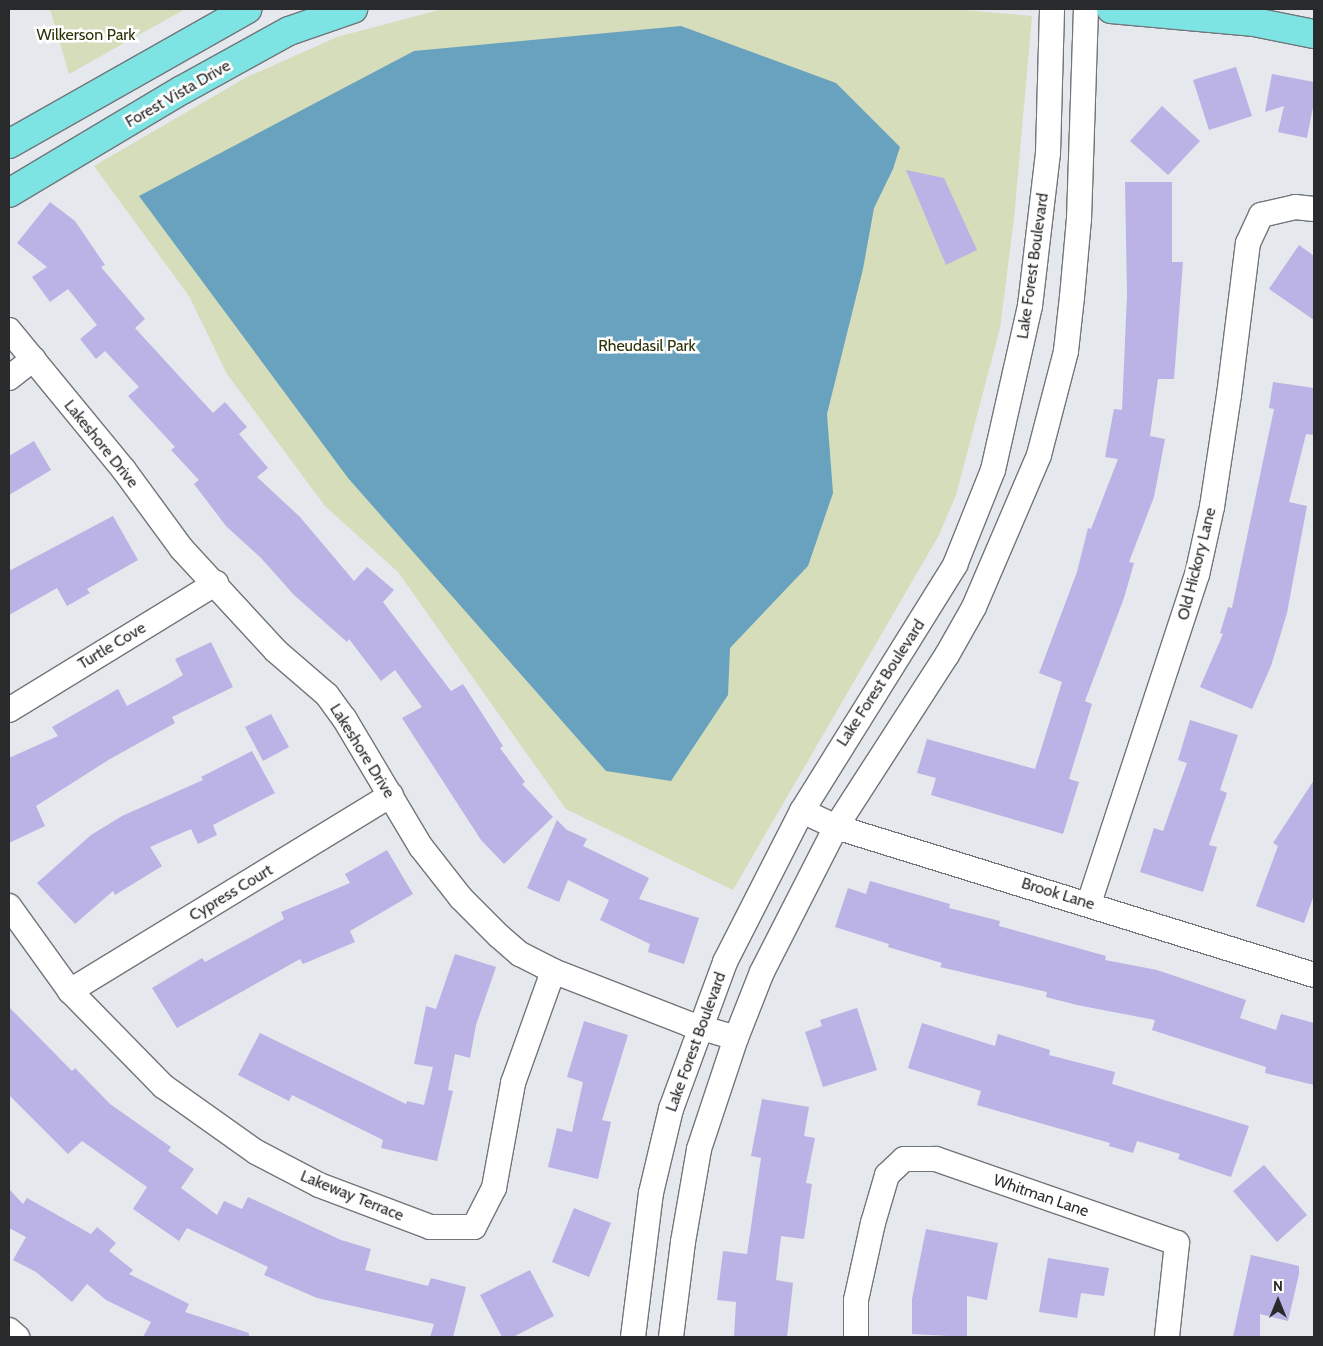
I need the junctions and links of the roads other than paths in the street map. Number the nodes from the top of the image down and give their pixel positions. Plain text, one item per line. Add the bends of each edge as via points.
1 (248, 9) edge
2 (353, 9) edge
3 (1052, 9) edge
4 (1086, 9) edge
5 (1111, 9) edge
6 (1314, 34) edge
7 (9, 144) edge
8 (9, 193) edge
9 (1314, 209) edge
10 (9, 330) edge
11 (33, 359) junction
12 (9, 378) edge
13 (216, 583) junction
14 (9, 710) edge
15 (391, 795) junction
16 (802, 811) junction
17 (836, 827) junction
18 (1089, 903) junction
19 (9, 906) edge
20 (553, 971) junction
21 (1314, 975) edge
22 (70, 991) junction
23 (700, 1027) junction
24 (736, 1038) junction
25 (9, 1330) edge
26 (18, 1337) edge
27 (633, 1337) edge
28 (671, 1337) edge
29 (856, 1337) edge
30 (1167, 1337) edge

1 - 7 main road
2 - 8 main road, Forest Vista Drive via 289,31 182,90
3 - 16 street, Lake Forest Boulevard via 1048,153 1030,306 993,470 955,565
4 - 17 street via 1079,218 1072,297 1066,351 1038,455 974,607 948,655
5 - 6 main road via 1254,22
9 - 18 street, Old Hickory Lane via 1295,207 1261,215 1248,243 1212,507 1197,575
10 - 11 street, Lakeshore Drive
11 - 12 street
11 - 13 street, Lakeshore Drive via 124,470 182,548
13 - 14 street, Turtle Cove
13 - 15 street, Lakeshore Drive via 276,651 327,695
15 - 20 street, Lakeshore Drive via 421,847 461,898 520,954
15 - 22 street, Cypress Court
16 - 17 street, Brook Lane
16 - 23 street, Lake Forest Boulevard via 743,923
17 - 18 street, Brook Lane
17 - 24 street via 789,914
18 - 21 street, Brook Lane
19 - 22 street, Lakeway Terrace
20 - 22 street, Lakeway Terrace via 513,1082 494,1188 474,1227 456,1229 430,1227 319,1185 256,1152 163,1086
20 - 23 street, Lakeshore Drive
23 - 24 street, Lakeshore Drive
23 - 27 street, Lake Forest Boulevard via 670,1108 651,1193
24 - 28 street via 699,1149
25 - 26 street
29 - 30 street, Whitman Lane via 856,1300 873,1224 887,1175 904,1159 936,1159 1177,1244

